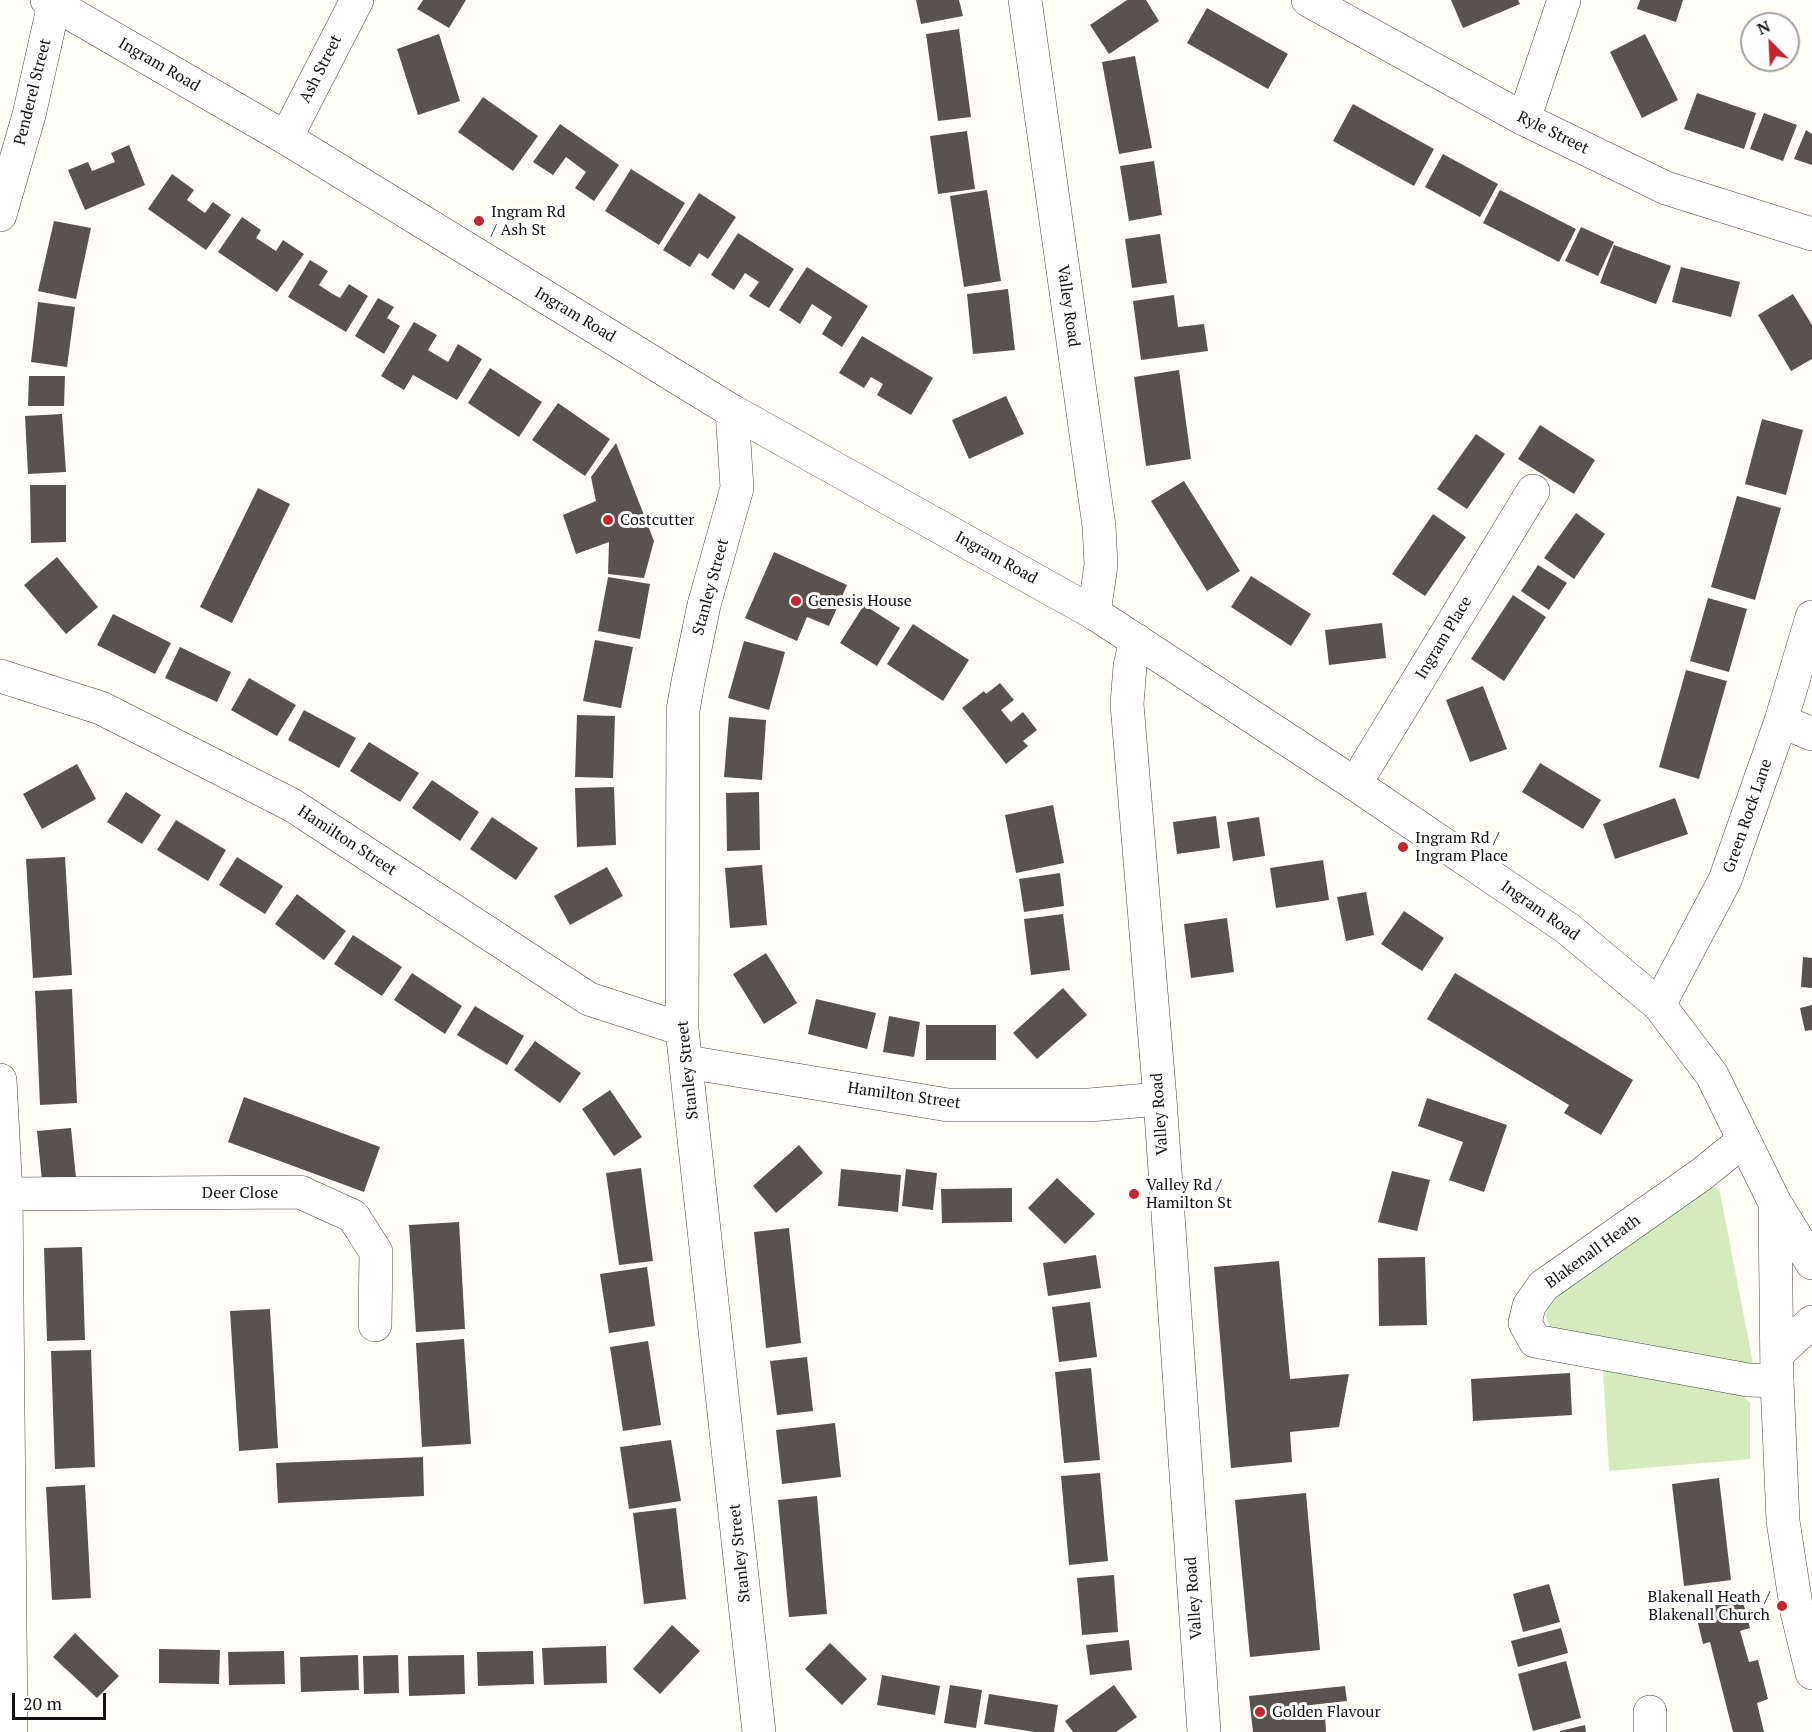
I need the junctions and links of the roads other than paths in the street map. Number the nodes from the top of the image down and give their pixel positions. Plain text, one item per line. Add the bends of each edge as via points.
1 (357, 0) edge
2 (1025, 0) edge
3 (1308, 0) edge
4 (1564, 0) edge
5 (50, 2) edge
6 (1524, 119) junction
7 (286, 138) junction
8 (0, 215) edge
9 (1812, 234) edge
10 (732, 411) junction
11 (1533, 491) dead end
12 (1094, 613) junction
13 (1812, 616) edge
14 (1136, 640) junction
15 (0, 676) edge
16 (1781, 721) junction
17 (1812, 734) edge
18 (1355, 784) junction
19 (1659, 1005) junction
20 (682, 1029) junction
21 (687, 1062) junction
22 (0, 1080) edge
23 (1160, 1099) junction
24 (1744, 1140) junction
25 (6, 1194) junction
26 (1775, 1203) junction
27 (1812, 1263) edge
28 (1812, 1322) edge
29 (375, 1325) dead end
30 (1777, 1367) junction
31 (1812, 1673) edge
32 (11, 1732) edge
33 (759, 1732) edge
34 (1204, 1732) edge

1 - 7 street, Ash Street
2 - 12 street, Valley Road via 1099,526 1101,565
3 - 6 street, Ryle Street
4 - 6 street
5 - 7 street, Ingram Road
5 - 8 street, Penderel Street via 29,115
6 - 9 street, Ryle Street via 1666,188
7 - 10 street, Ingram Road
10 - 12 street, Ingram Road
10 - 20 street, Stanley Street via 737,488 704,605 684,710
11 - 18 street, Ingram Place
12 - 14 street, Ingram Road
13 - 16 street, Green Rock Lane
14 - 18 street, Ingram Road
14 - 23 street, Valley Road via 1127,704
15 - 20 street, Hamilton Street via 101,708 292,805 589,999
16 - 17 street
16 - 19 street, Green Rock Lane via 1725,880
18 - 19 street, Ingram Road via 1567,928
19 - 24 street, Ingram Road via 1712,1075
20 - 21 street, Stanley Street
21 - 23 street, Hamilton Street via 948,1105 1089,1105
21 - 33 street, Stanley Street
22 - 25 street
23 - 34 street, Valley Road
24 - 26 street, Ingram Road
24 - 30 street, Blakenall Heath via 1543,1286 1529,1306 1525,1323 1535,1341 1748,1380
25 - 29 street, Deer Close via 300,1192 353,1216 376,1252
25 - 32 street
26 - 27 street, Ingram Road
26 - 30 street
28 - 30 street
30 - 31 street via 1784,1521 1797,1612

